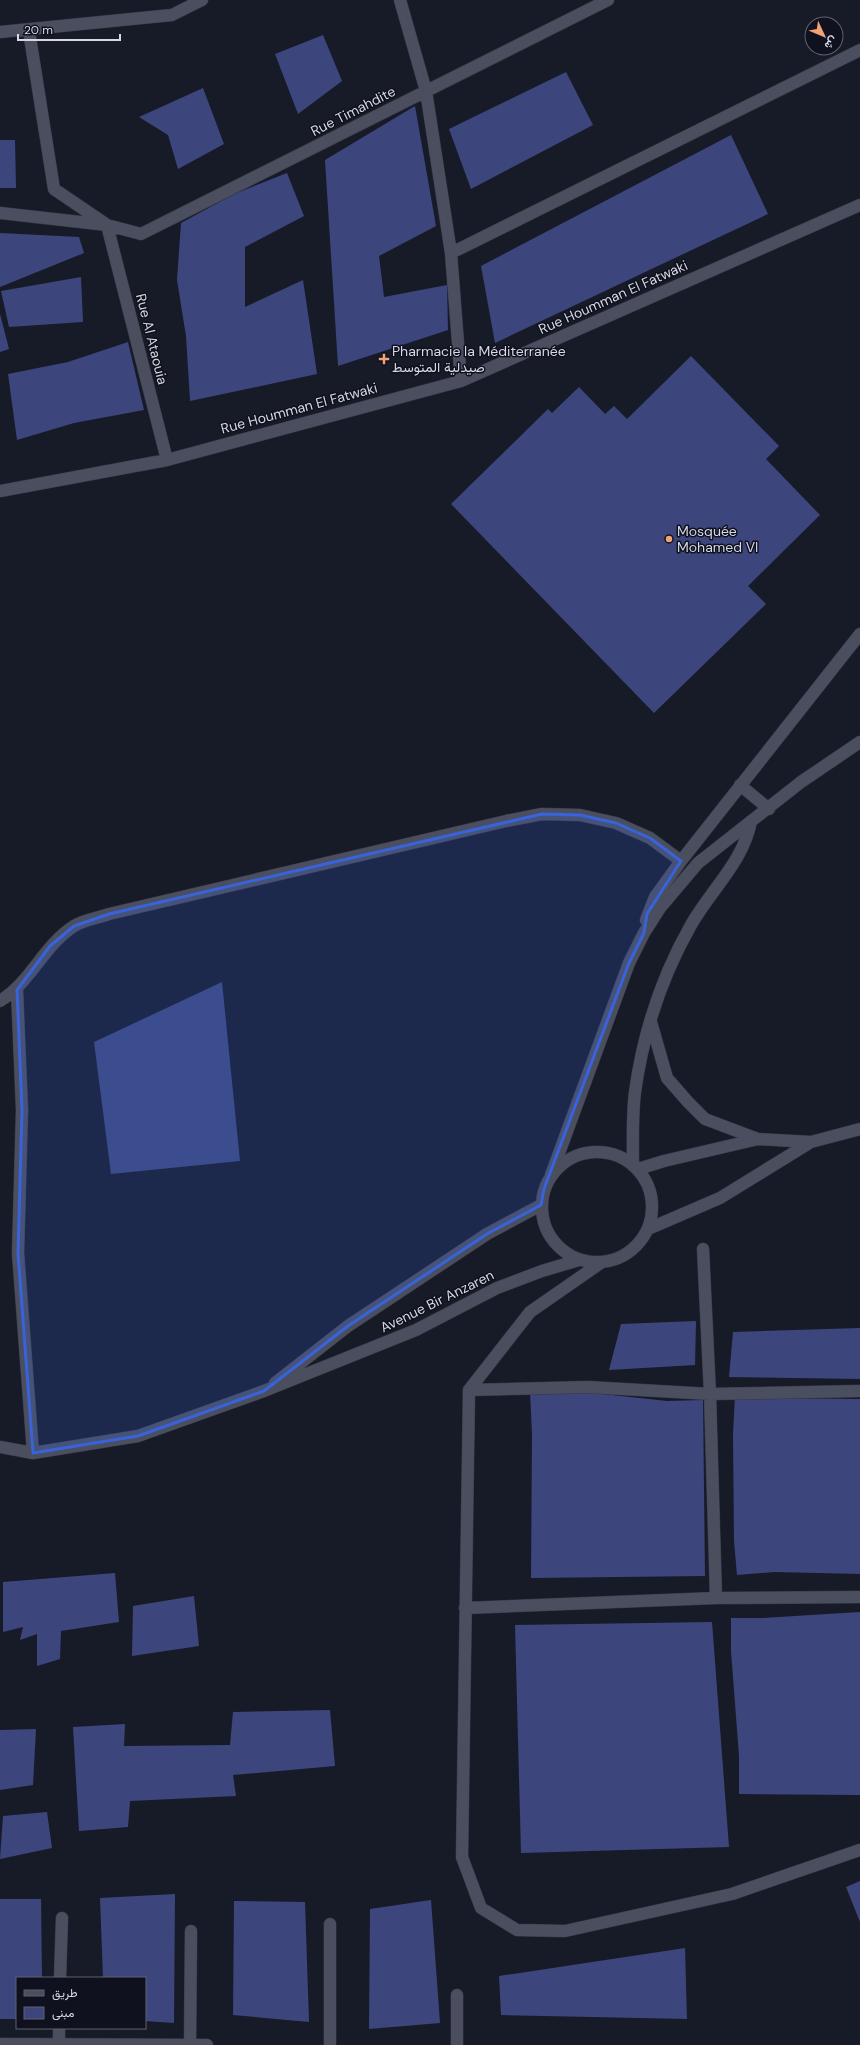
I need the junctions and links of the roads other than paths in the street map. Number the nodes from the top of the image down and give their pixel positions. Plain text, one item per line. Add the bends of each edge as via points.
1 (202, 0) edge
2 (400, 0) edge
3 (608, 0) edge
4 (29, 31) junction
5 (0, 32) edge
6 (860, 50) edge
7 (426, 91) junction
8 (860, 205) edge
9 (0, 213) edge
10 (107, 225) junction
11 (451, 253) junction
12 (461, 380) junction
13 (167, 460) junction
14 (0, 491) edge
15 (860, 634) edge
16 (860, 742) edge
17 (740, 785) junction
18 (769, 809) junction
19 (750, 821) junction
20 (681, 861) junction
21 (644, 933) junction
22 (17, 990) junction
23 (0, 1002) edge
24 (651, 1022) junction
25 (857, 1131) edge
26 (758, 1139) junction
27 (811, 1142) junction
28 (636, 1167) junction
29 (551, 1175) junction
30 (541, 1205) junction
31 (648, 1229) junction
32 (703, 1249) dead end
33 (579, 1260) junction
34 (602, 1262) junction
35 (469, 1390) junction
36 (264, 1391) junction
37 (860, 1391) edge
38 (710, 1394) junction
39 (0, 1447) edge
40 (34, 1453) junction
41 (860, 1597) edge
42 (716, 1598) junction
43 (465, 1608) junction
44 (860, 1850) edge
45 (62, 1918) dead end
46 (330, 1924) dead end
47 (191, 1931) dead end
48 (60, 1977) edge
49 (457, 1995) dead end
50 (59, 2029) edge
51 (0, 2044) edge
52 (59, 2045) edge
53 (190, 2045) edge
54 (207, 2045) edge
55 (330, 2045) edge
56 (457, 2045) edge

1 - 4 street via 172,15
2 - 7 street
3 - 7 street, Rue Timahdite
4 - 5 street
4 - 10 street via 54,189
6 - 11 street
7 - 10 street, Rue Timahdite via 142,234
7 - 11 street
8 - 12 street, Rue Houmman El Fatwaki
9 - 10 street
10 - 13 street, Rue Al Ataouia
11 - 12 street
12 - 13 street, Rue Houmman El Fatwaki
13 - 14 street, Rue Houmman El Fatwaki
15 - 17 street
16 - 18 street via 817,770
17 - 18 street
17 - 20 street
18 - 19 street
19 - 21 street via 698,863 660,908
19 - 24 street via 748,834 738,857 709,896 675,956
20 - 21 street via 655,897 647,914
20 - 22 street via 650,838 616,823 580,815 550,814 506,821 109,914 74,926 50,946
21 - 29 street via 629,963
22 - 23 street
22 - 40 street via 22,1110 18,1253
24 - 26 street via 667,1078 688,1102 705,1119
24 - 28 street via 635,1092 633,1129
25 - 27 street
26 - 27 street
26 - 28 street
27 - 31 street via 720,1198
28 - 29 street via 613,1153 590,1151 568,1160
28 - 31 street via 646,1179 650,1191 652,1217
29 - 30 street via 544,1189
30 - 33 street via 543,1222 551,1238 563,1251
30 - 36 street, Avenue Bir Anzaren via 487,1234 348,1326
31 - 34 street via 630,1252 617,1259
32 - 38 street
33 - 34 street
33 - 36 street, Avenue Bir Anzaren via 497,1288 416,1330
34 - 35 street via 530,1312
35 - 38 street via 588,1386
35 - 43 street
36 - 40 street, Avenue Bir Anzaren via 138,1436
37 - 38 street
38 - 42 street
39 - 40 street, Avenue Bir Anzaren
41 - 42 street
42 - 43 street
43 - 44 street via 462,1858 481,1908 517,1930 565,1931 732,1894
45 - 48 street
46 - 55 street
47 - 53 street
49 - 56 street
50 - 52 street
51 - 52 street
52 - 53 street
53 - 54 street

